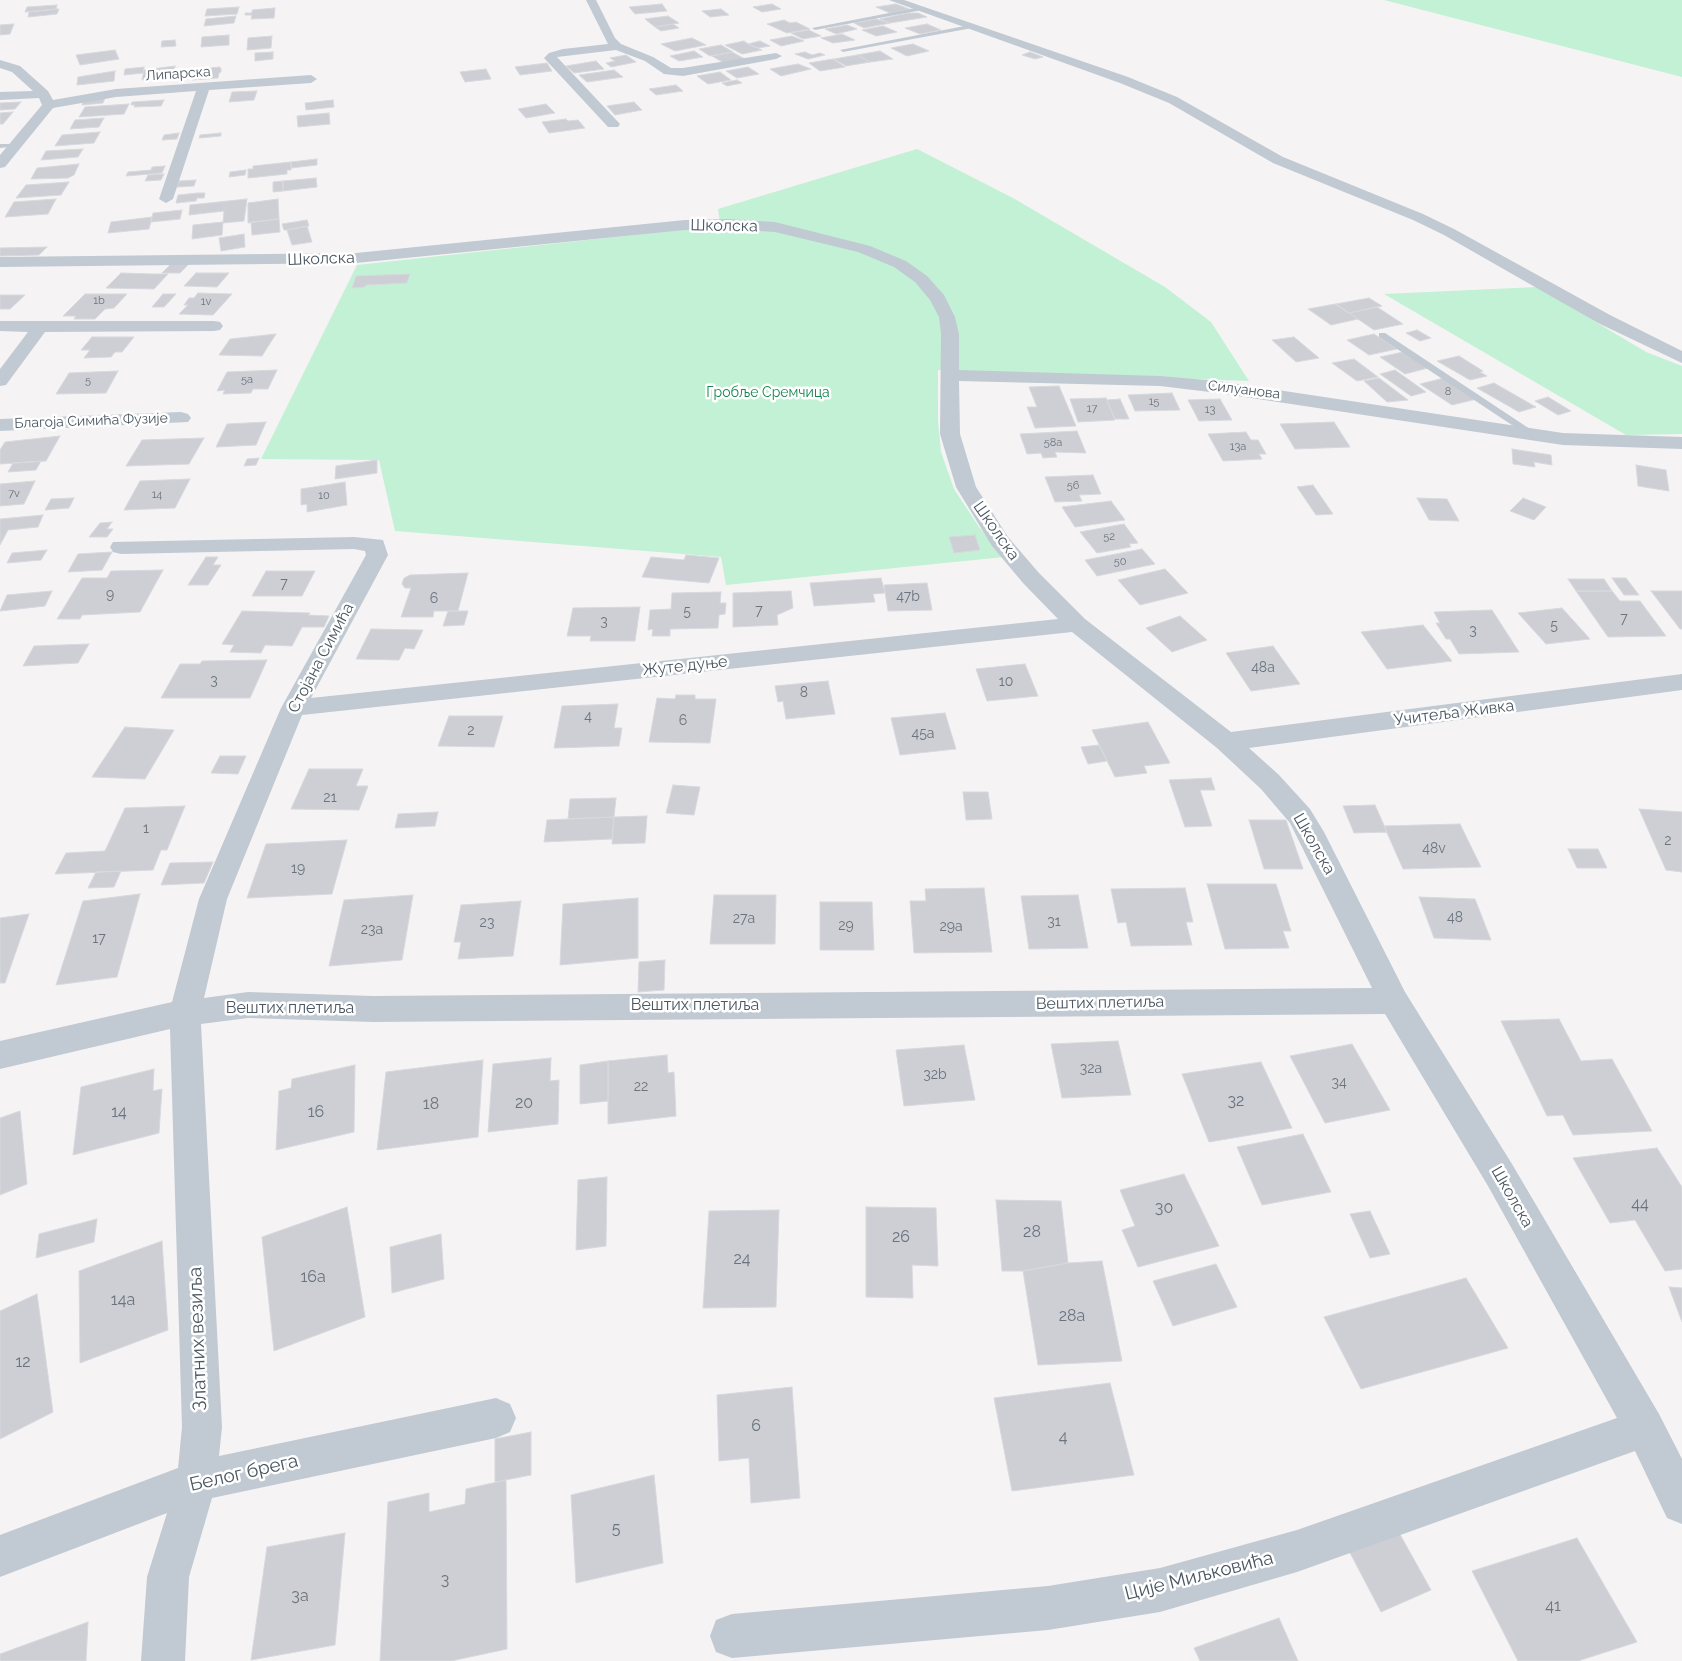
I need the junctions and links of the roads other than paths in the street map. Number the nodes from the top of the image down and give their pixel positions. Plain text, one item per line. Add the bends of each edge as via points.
1 (591, 0) edge
2 (894, 0) edge
3 (920, 9) junction
4 (970, 27) junction
5 (815, 28) dead end
6 (617, 46) junction
7 (843, 50) dead end
8 (776, 56) dead end
9 (0, 64) edge
10 (310, 79) dead end
11 (203, 87) junction
12 (0, 96) edge
13 (46, 99) junction
14 (613, 124) dead end
15 (0, 146) edge
16 (14, 146) junction
17 (0, 164) edge
18 (166, 199) dead end
19 (0, 262) edge
20 (0, 326) edge
21 (214, 326) dead end
22 (40, 327) junction
23 (1382, 335) dead end
24 (1682, 358) edge
25 (950, 375) junction
26 (0, 382) edge
27 (181, 418) dead end
28 (0, 425) edge
29 (1534, 435) junction
30 (1682, 443) edge
31 (121, 547) dead end
32 (1077, 624) junction
33 (1682, 682) edge
34 (293, 708) junction
35 (1226, 742) junction
36 (1394, 1001) junction
37 (185, 1013) junction
38 (0, 1055) edge
39 (496, 1418) dead end
40 (1645, 1428) junction
41 (197, 1481) junction
42 (1682, 1503) edge
43 (0, 1556) edge
44 (732, 1636) dead end
45 (163, 1661) edge

1 - 6 street via 605,34
2 - 3 street
3 - 4 street
3 - 5 lane
4 - 7 lane
4 - 24 street via 1173,100 1278,160 1430,223
6 - 8 street via 672,72
6 - 14 street via 563,52 550,58
9 - 13 street via 16,69
10 - 11 street, Липарска
11 - 13 street, Липарска
11 - 18 street
12 - 13 street, Липарска
13 - 16 street via 45,111
15 - 16 lane
16 - 17 street
19 - 25 street, Школска via 329,260 685,225 775,227 882,255 921,279 948,317
20 - 22 street
21 - 22 street
22 - 26 street
23 - 29 lane, Силуанова
25 - 29 street, Силуанова via 1160,381 1218,386
25 - 32 street, Школска via 950,434 966,487 1014,559
27 - 28 street, Благоја Симића Фузије
29 - 30 street, Силуанова via 1589,441
31 - 34 street, Стојана Симића via 375,545 377,555
32 - 34 street, Жуте дуње
32 - 35 street, Школска
33 - 35 street, Учитеља Живка
34 - 37 street, Стојана Симића via 213,899
35 - 36 street, Школска via 1270,782 1300,816 1328,865
36 - 37 street, Вештих плетиља via 392,1008 256,1005
36 - 40 street, Школска via 1500,1175
37 - 38 street, Вештих плетиља
37 - 41 street, Златних везиља via 202,1427
39 - 41 street, Белог брега
40 - 42 street, Школска
40 - 44 street, Ције Миљковића via 1298,1551 1160,1590 1048,1608
41 - 43 street, Белог брега
41 - 45 street, Златних везиља via 168,1577

